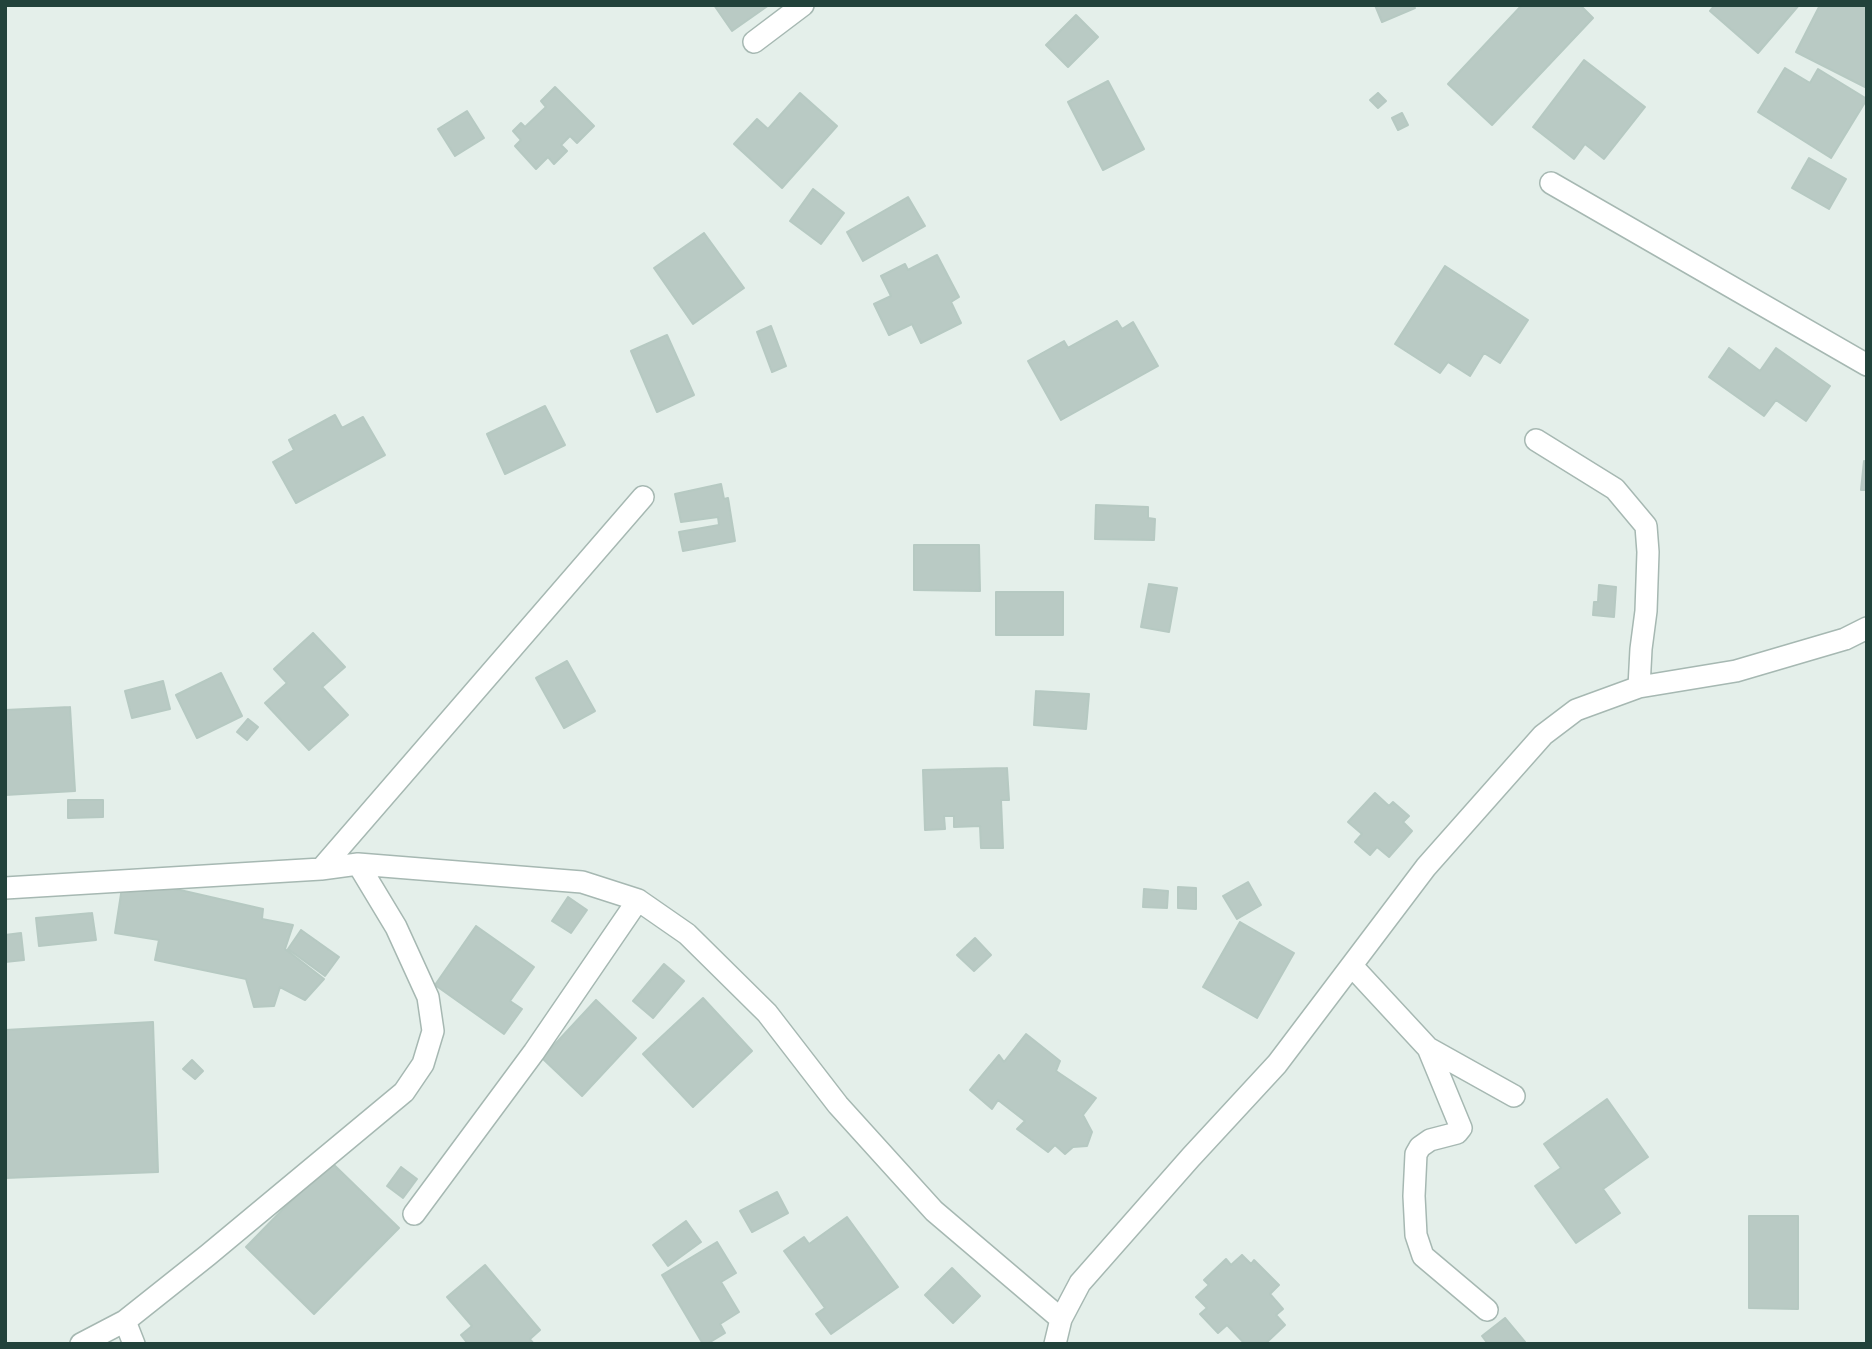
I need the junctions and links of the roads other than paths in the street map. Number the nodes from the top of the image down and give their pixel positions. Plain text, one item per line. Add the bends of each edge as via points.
1 (803, 5) edge
2 (754, 42) dead end
3 (1551, 183) dead end
4 (1867, 365) edge
5 (1536, 440) dead end
6 (643, 497) dead end
7 (1867, 628) edge
8 (1639, 687) junction
9 (358, 864) junction
10 (321, 869) junction
11 (5, 888) edge
12 (638, 900) junction
13 (1352, 966) junction
14 (1428, 1048) junction
15 (1514, 1096) dead end
16 (414, 1214) dead end
17 (1487, 1310) dead end
18 (1061, 1319) junction
19 (125, 1321) junction
20 (81, 1344) edge
21 (134, 1344) edge
22 (1055, 1344) edge

1 - 2 street
3 - 4 street
5 - 8 street via 1615,489 1646,526 1646,611
6 - 10 street
7 - 8 street via 1846,639 1737,671
8 - 13 street via 1576,710 1543,736 1426,867
9 - 10 street
9 - 12 street via 582,882
9 - 19 street via 396,927 428,997 433,1031 423,1064 404,1092
10 - 11 street
12 - 16 street via 534,1052
12 - 18 street via 687,934 766,1013 838,1105 934,1211
13 - 14 street
13 - 18 street via 1278,1064 1102,1256 1080,1283
14 - 15 street
14 - 17 street via 1461,1128 1430,1140 1416,1154 1416,1236 1423,1256
18 - 22 street
19 - 20 street
19 - 21 street

